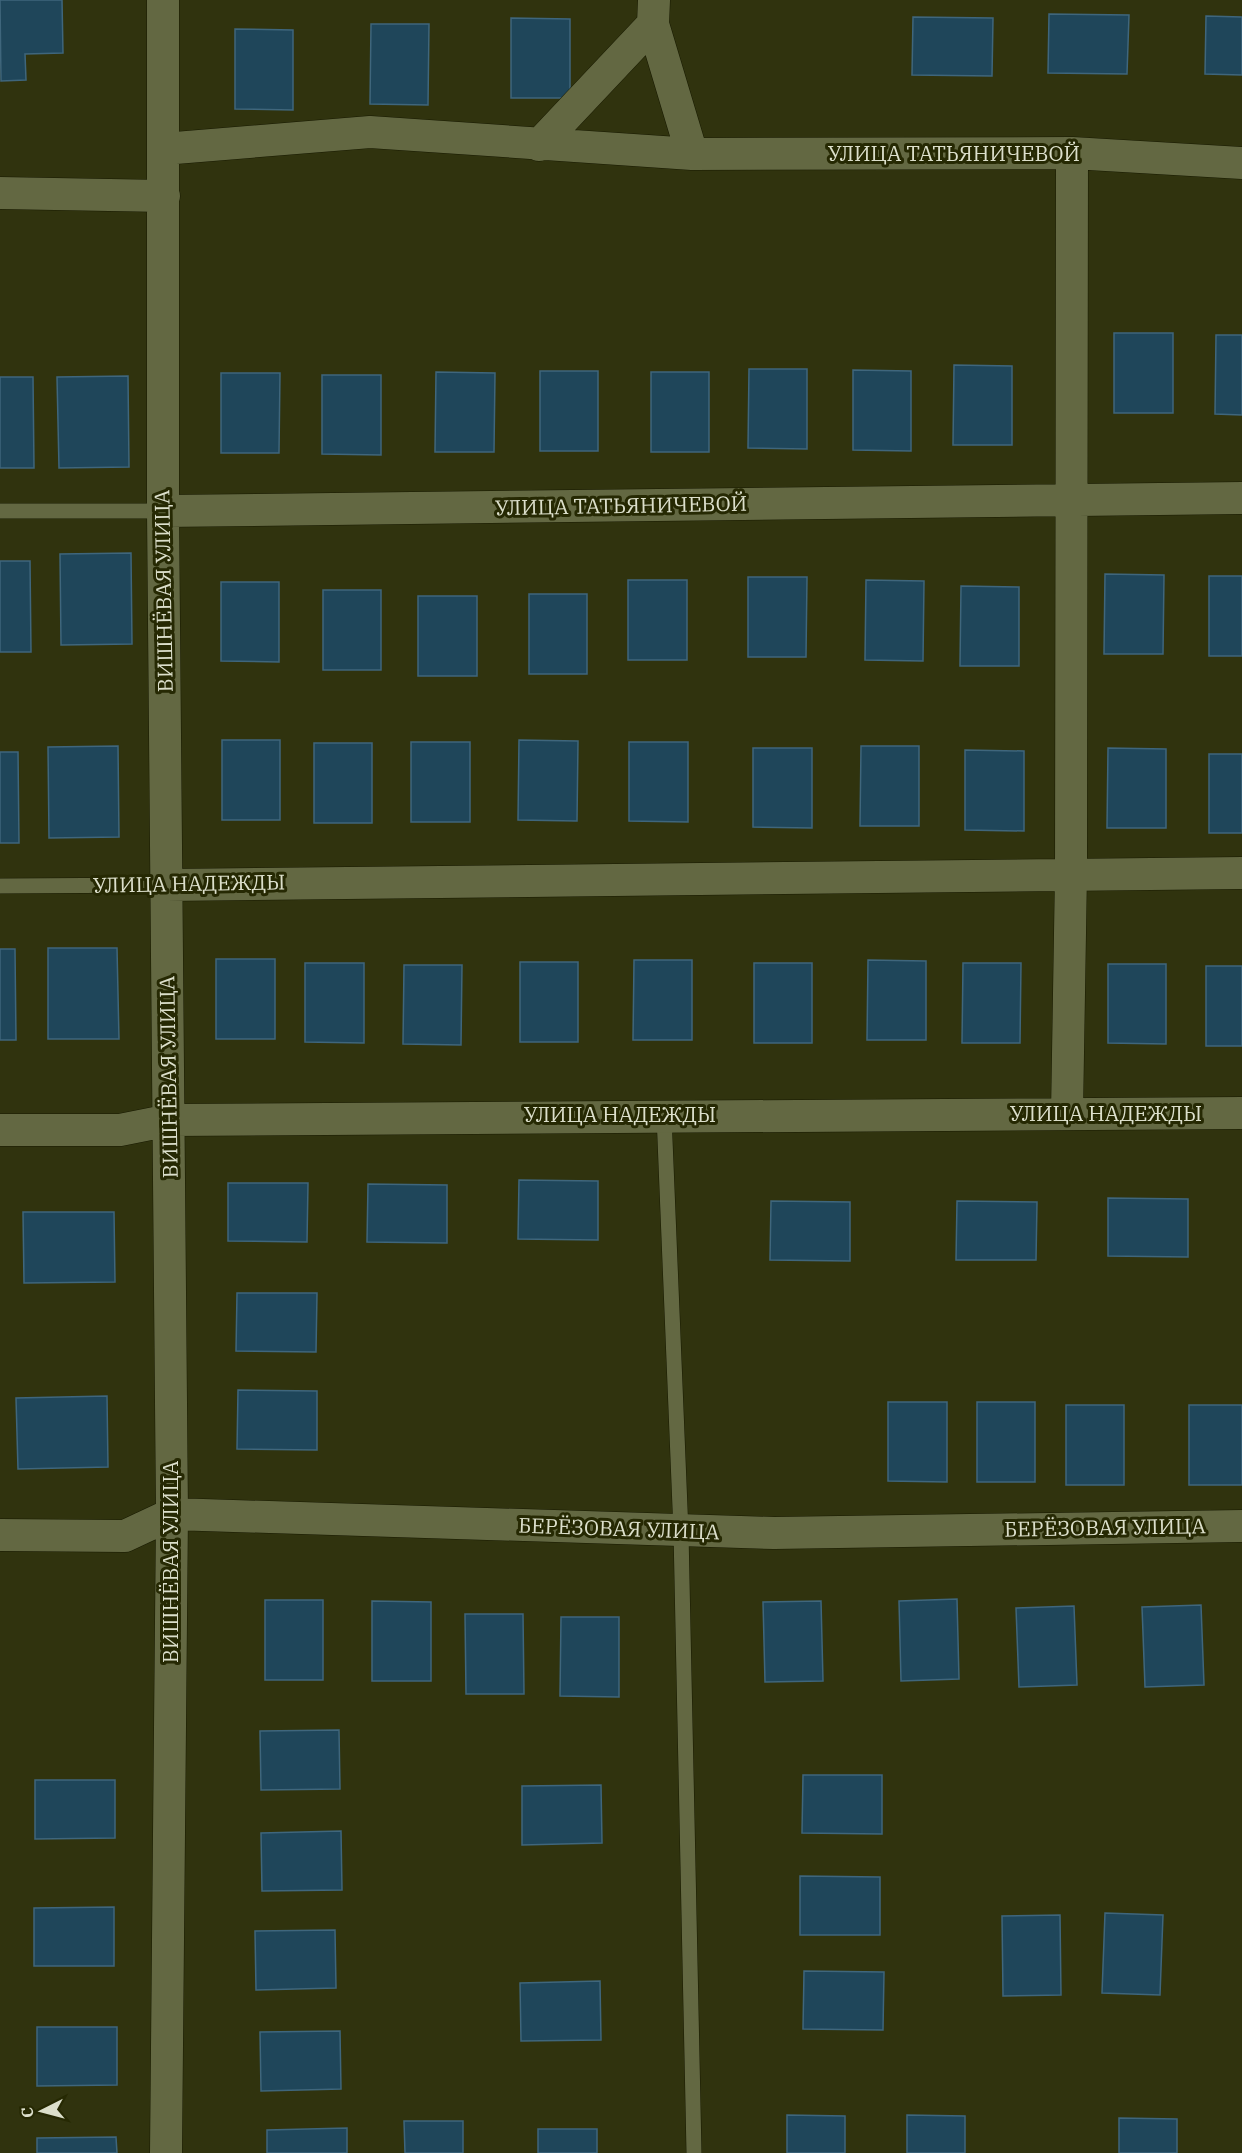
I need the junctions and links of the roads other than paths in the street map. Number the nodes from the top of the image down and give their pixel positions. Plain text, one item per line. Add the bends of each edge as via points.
1 (163, 0) edge
2 (654, 12) edge
3 (539, 145) junction
4 (164, 149) junction
5 (1072, 153) junction
6 (692, 154) junction
7 (1242, 163) edge
8 (0, 194) edge
9 (164, 196) junction
10 (1242, 498) edge
11 (1071, 501) junction
12 (0, 511) edge
13 (163, 511) junction
14 (1071, 873) junction
15 (1242, 873) edge
16 (167, 885) junction
17 (0, 886) edge
18 (1242, 1113) edge
19 (1067, 1114) junction
20 (663, 1115) junction
21 (170, 1120) junction
22 (0, 1130) edge
23 (172, 1514) junction
24 (1242, 1526) edge
25 (681, 1532) junction
26 (0, 1535) edge
27 (166, 2153) edge
28 (694, 2153) edge

1 - 4 street, ВИШНЁВАЯ УЛИЦА
2 - 3 street
2 - 6 street
3 - 4 street, УЛИЦА ТАТЬЯНИЧЕВОЙ via 370,132
3 - 6 street, УЛИЦА ТАТЬЯНИЧЕВОЙ
4 - 9 street, ВИШНЁВАЯ УЛИЦА
5 - 6 street, УЛИЦА ТАТЬЯНИЧЕВОЙ
5 - 7 street, УЛИЦА ТАТЬЯНИЧЕВОЙ
5 - 11 street
8 - 9 street
9 - 13 street, ВИШНЁВАЯ УЛИЦА
10 - 11 street, УЛИЦА ТАТЬЯНИЧЕВОЙ
11 - 13 street, УЛИЦА ТАТЬЯНИЧЕВОЙ
11 - 14 street
12 - 13 lane, УЛИЦА ТАТЬЯНИЧЕВОЙ
13 - 16 street, ВИШНЁВАЯ УЛИЦА
14 - 15 street, УЛИЦА НАДЕЖДЫ
14 - 16 street, УЛИЦА НАДЕЖДЫ
14 - 19 street
16 - 17 lane, УЛИЦА НАДЕЖДЫ
16 - 21 street, ВИШНЁВАЯ УЛИЦА
18 - 19 street, УЛИЦА НАДЕЖДЫ
19 - 20 street, УЛИЦА НАДЕЖДЫ
20 - 21 street, УЛИЦА НАДЕЖДЫ
20 - 25 lane
21 - 22 street, УЛИЦА НАДЕЖДЫ via 120,1130
21 - 23 street, ВИШНЁВАЯ УЛИЦА
23 - 25 street, БЕРЁЗОВАЯ УЛИЦА
23 - 26 street, БЕРЁЗОВАЯ УЛИЦА via 125,1536
23 - 27 street, ВИШНЁВАЯ УЛИЦА
24 - 25 street, БЕРЁЗОВАЯ УЛИЦА
25 - 28 lane

